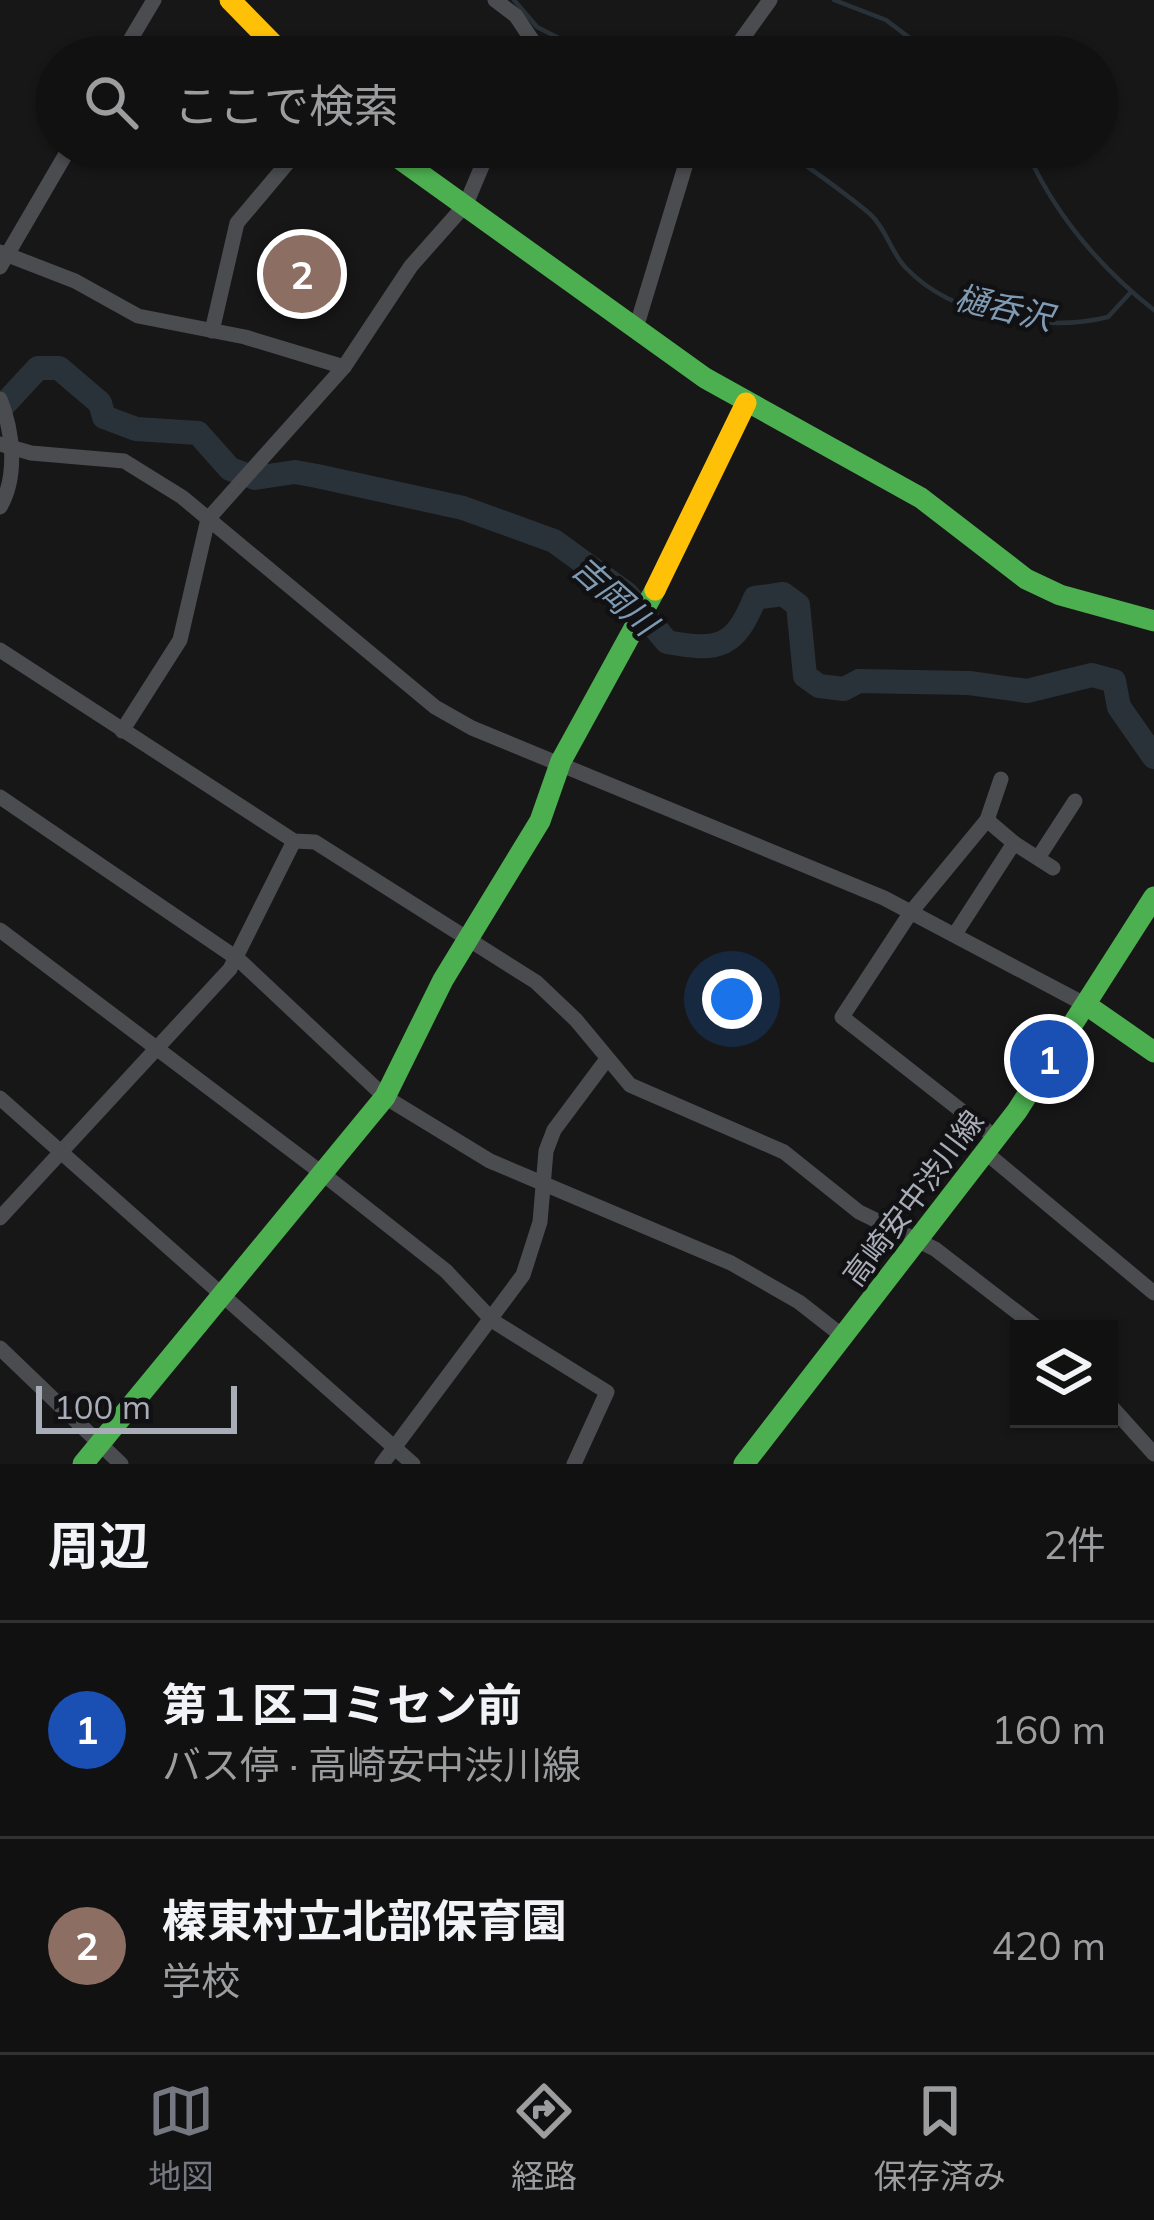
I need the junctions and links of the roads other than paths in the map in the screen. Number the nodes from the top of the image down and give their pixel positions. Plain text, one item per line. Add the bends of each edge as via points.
1 (154, 0) edge
2 (230, 0) edge
3 (495, 0) edge
4 (770, 0) edge
5 (133, 36) edge
6 (265, 36) edge
7 (525, 36) edge
8 (744, 36) edge
9 (57, 168) edge
10 (283, 168) edge
11 (414, 168) edge
12 (481, 168) edge
13 (685, 168) edge
14 (466, 204) junction
15 (3, 258) edge
16 (636, 328) junction
17 (212, 331) junction
18 (344, 367) junction
19 (0, 399) edge
20 (746, 403) junction
21 (6, 445) edge
22 (0, 507) edge
23 (208, 519) junction
24 (1154, 621) edge
25 (0, 650) edge
26 (122, 731) junction
27 (561, 761) junction
28 (1001, 779) dead end
29 (0, 797) edge
30 (1075, 801) dead end
31 (987, 820) junction
32 (294, 841) junction
33 (1014, 843) junction
34 (1038, 858) junction
35 (1053, 868) dead end
36 (1154, 897) edge
37 (911, 912) junction
38 (0, 930) edge
39 (955, 934) junction
40 (468, 940) junction
41 (238, 959) junction
42 (1088, 1006) junction
43 (158, 1047) junction
44 (1154, 1052) edge
45 (607, 1059) junction
46 (385, 1097) junction
47 (0, 1098) edge
48 (990, 1145) junction
49 (61, 1151) junction
50 (323, 1174) junction
51 (547, 1185) junction
52 (0, 1218) edge
53 (921, 1241) junction
54 (1154, 1292) edge
55 (223, 1296) junction
56 (1027, 1320) edge
57 (493, 1321) junction
58 (845, 1338) junction
59 (0, 1348) edge
60 (1118, 1413) edge
61 (100, 1444) junction
62 (394, 1448) junction
63 (1154, 1454) edge
64 (82, 1464) edge
65 (121, 1464) edge
66 (382, 1464) edge
67 (413, 1464) edge
68 (574, 1464) edge
69 (744, 1464) edge

1 - 5 street
2 - 6 street
3 - 7 street
4 - 8 street
9 - 15 street
10 - 17 street via 237,223
11 - 14 street
12 - 14 street
13 - 16 street
14 - 16 street
14 - 18 street via 410,266
15 - 17 street via 75,281 138,316
16 - 20 street
17 - 18 street
18 - 23 street
19 - 21 street via 9,420
20 - 24 street via 921,498 1026,579
20 - 27 street
21 - 22 street via 8,493
21 - 23 street via 124,461
23 - 26 street via 180,640
23 - 27 street via 435,707
25 - 26 street
26 - 32 street
27 - 37 street
27 - 40 street via 540,821
28 - 31 street
29 - 41 street
30 - 34 street
31 - 33 street
31 - 37 street
32 - 40 street via 314,842
32 - 41 street
33 - 34 street
33 - 39 street
34 - 35 street
36 - 42 street, 高崎安中渋川線
37 - 39 street
37 - 48 street via 842,1017
38 - 43 street
39 - 42 street
40 - 45 street via 536,982
40 - 46 street
41 - 43 street
41 - 46 street
42 - 44 street
42 - 48 street, 高崎安中渋川線
43 - 49 street
43 - 50 street
45 - 51 street via 554,1130 545,1151
45 - 53 street via 630,1085 752,1133 859,1213
46 - 50 street
46 - 51 street via 490,1161
47 - 49 street
48 - 53 street, 高崎安中渋川線
48 - 54 street
49 - 52 street
49 - 55 street
50 - 55 street
50 - 57 street via 446,1271
51 - 57 street via 523,1274
51 - 58 street via 730,1263
53 - 56 street
53 - 58 street, 高崎安中渋川線
55 - 61 street
55 - 62 street
57 - 62 street
57 - 68 street via 607,1391
58 - 69 street, 高崎安中渋川線
59 - 61 street
60 - 63 street
61 - 64 street
61 - 65 street
62 - 66 street
62 - 67 street

